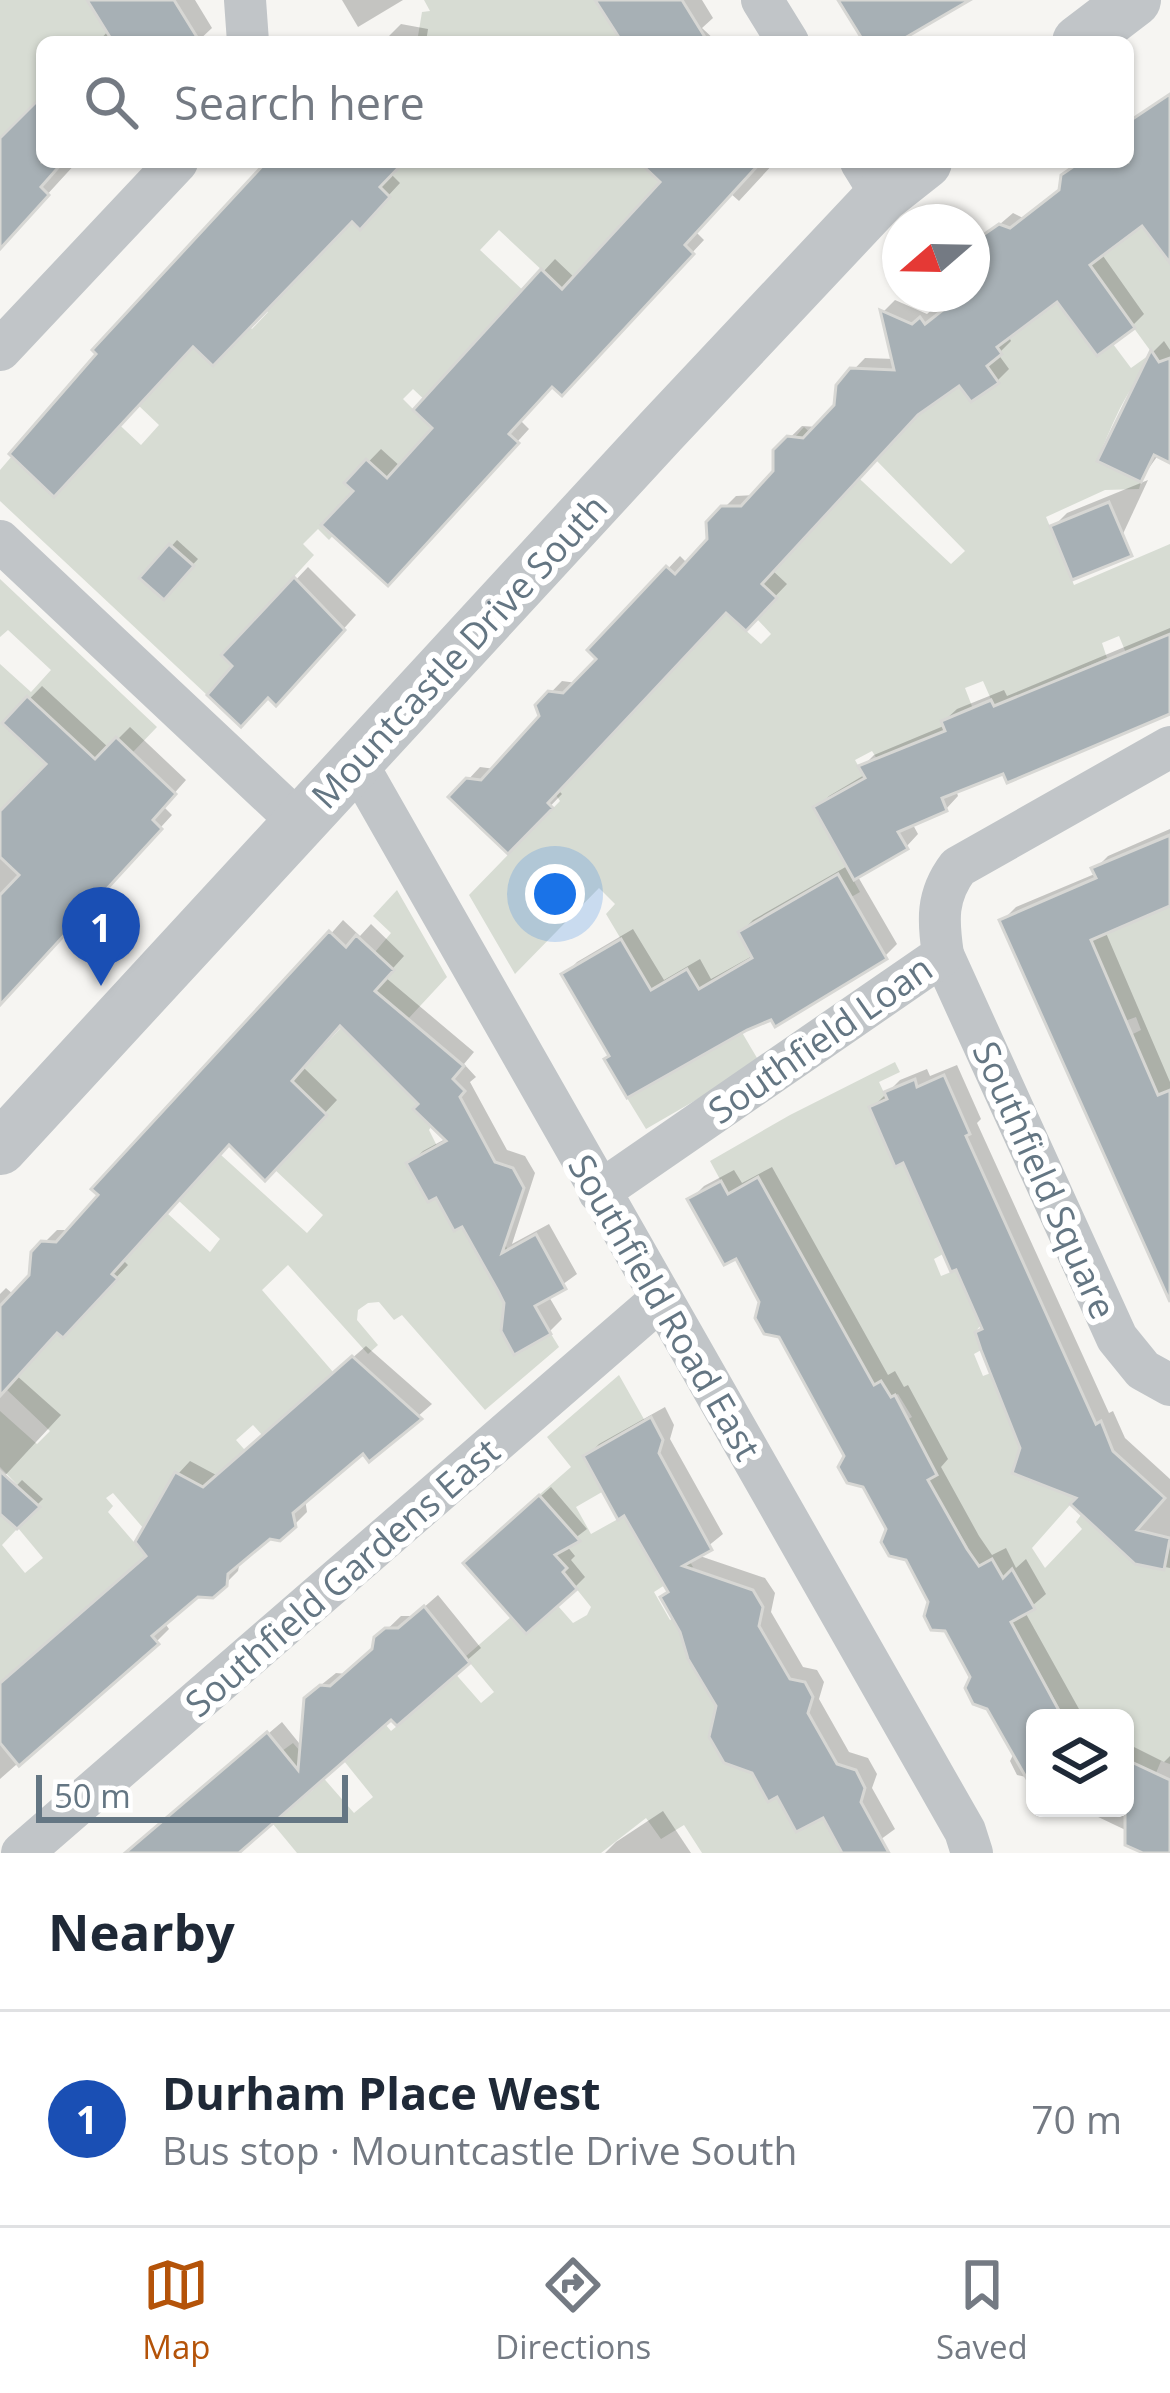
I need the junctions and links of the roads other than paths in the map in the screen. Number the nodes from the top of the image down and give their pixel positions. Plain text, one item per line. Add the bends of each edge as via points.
1 (245, 0) edge
2 (762, 0) edge
3 (1134, 0) edge
4 (248, 36) edge
5 (784, 36) edge
6 (1087, 36) edge
7 (171, 168) edge
8 (906, 168) edge
9 (872, 179) edge
10 (0, 350) edge
11 (0, 541) edge
12 (1170, 747) edge
13 (356, 762) junction
14 (300, 823) junction
15 (943, 955) junction
16 (0, 1148) edge
17 (599, 1192) junction
18 (661, 1300) junction
19 (1170, 1385) edge
20 (22, 1853) edge
21 (972, 1853) edge

1 - 4 street
2 - 5 street
3 - 6 street
7 - 10 street
8 - 9 street, Mountcastle Drive South
9 - 13 street, Mountcastle Drive South
11 - 14 street
12 - 15 street, Southfield Loan via 958,867 938,914
13 - 14 street, Mountcastle Drive South
13 - 17 street, Southfield Road East
14 - 16 street, Mountcastle Drive South
15 - 17 street, Southfield Loan
15 - 19 street, Southfield Square via 1117,1338 1143,1370
17 - 18 street, Southfield Road East
18 - 20 street, Southfield Gardens East
18 - 21 street, Southfield Road East

